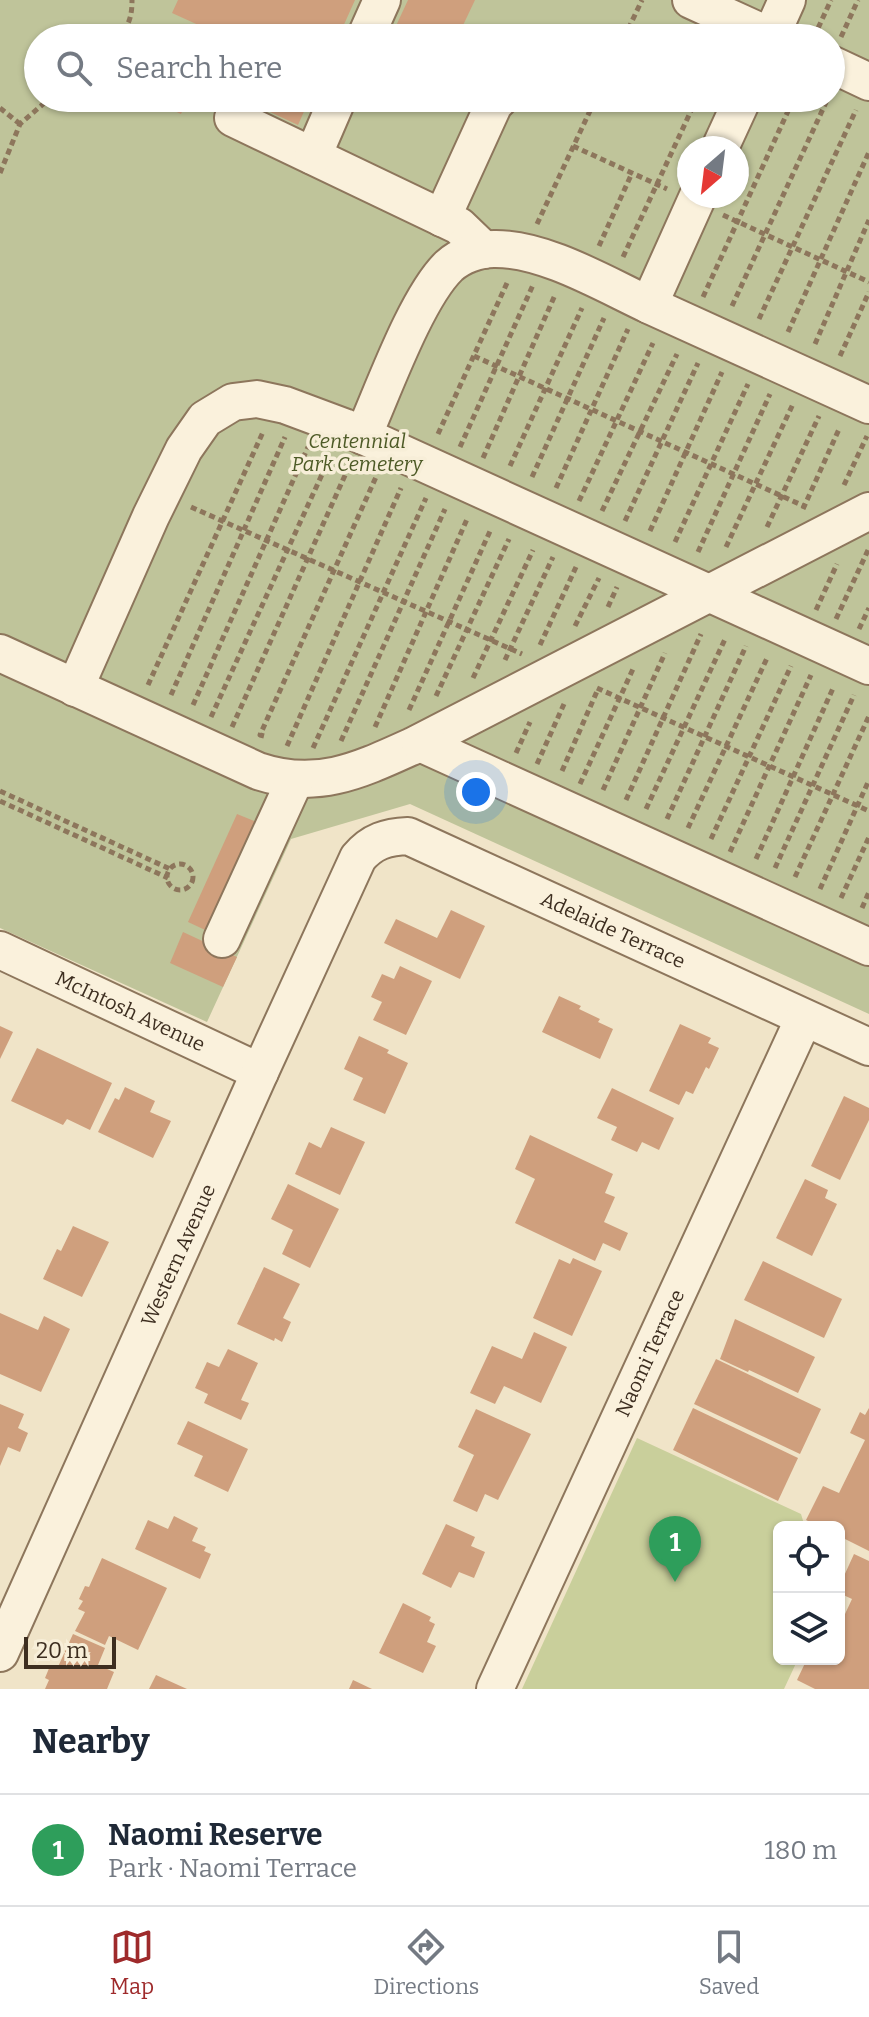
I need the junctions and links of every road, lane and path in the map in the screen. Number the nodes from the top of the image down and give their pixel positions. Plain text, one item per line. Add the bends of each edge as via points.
1 (132, 0) edge
2 (382, 0) edge
3 (642, 0) edge
4 (691, 0) edge
5 (787, 0) edge
6 (831, 0) edge
7 (858, 0) edge
8 (128, 24) edge
9 (371, 24) edge
10 (631, 24) edge
11 (742, 24) edge
12 (778, 24) edge
13 (820, 24) edge
14 (845, 30) edge
15 (845, 64) edge
16 (869, 82) edge
17 (0, 108) edge
18 (34, 112) edge
19 (332, 112) edge
20 (490, 112) edge
21 (603, 112) edge
22 (697, 112) edge
23 (737, 112) edge
24 (789, 112) edge
25 (821, 112) edge
26 (233, 118) dead end
27 (20, 124) junction
28 (726, 136) edge
29 (869, 152) edge
30 (313, 156) junction
31 (0, 173) edge
32 (632, 173) dead end
33 (699, 208) edge
34 (442, 218) junction
35 (869, 220) edge
36 (484, 250) junction
37 (869, 292) edge
38 (704, 330) edge
39 (474, 356) junction
40 (496, 366) junction
41 (519, 377) junction
42 (546, 388) junction
43 (567, 399) junction
44 (591, 409) junction
45 (617, 421) junction
46 (869, 431) edge
47 (640, 432) junction
48 (662, 441) junction
49 (686, 452) junction
50 (711, 464) junction
51 (734, 474) junction
52 (756, 484) junction
53 (162, 493) junction
54 (782, 496) junction
55 (804, 506) junction
56 (223, 520) junction
57 (853, 525) edge
58 (244, 530) junction
59 (583, 537) edge
60 (267, 540) junction
61 (288, 550) junction
62 (781, 557) junction
63 (308, 559) junction
64 (334, 570) junction
65 (360, 582) junction
66 (383, 592) junction
67 (403, 601) junction
68 (869, 608) edge
69 (427, 611) junction
70 (450, 621) junction
71 (467, 629) junction
72 (491, 640) junction
73 (620, 640) junction
74 (510, 648) junction
75 (0, 653) edge
76 (504, 661) dead end
77 (556, 669) junction
78 (75, 688) junction
79 (598, 688) junction
80 (620, 698) junction
81 (640, 707) junction
82 (869, 716) edge
83 (663, 718) junction
84 (685, 727) junction
85 (178, 734) junction
86 (705, 736) junction
87 (726, 746) junction
88 (749, 757) junction
89 (355, 759) junction
90 (769, 766) junction
91 (793, 776) junction
92 (869, 780) edge
93 (812, 786) junction
94 (0, 791) edge
95 (833, 795) junction
96 (0, 801) edge
97 (857, 806) junction
98 (869, 811) edge
99 (869, 837) edge
100 (358, 858) joint
101 (676, 859) junction
102 (170, 869) junction
103 (168, 878) junction
104 (222, 939) dead end
105 (869, 947) edge
106 (0, 950) edge
107 (804, 1018) junction
108 (869, 1047) edge
109 (260, 1072) junction
110 (0, 1653) edge
111 (495, 1689) edge

1 - 8 path
2 - 9 street
3 - 10 path
4 - 11 street
5 - 12 street
6 - 13 path
7 - 14 path
15 - 16 street
16 - 38 path
17 - 27 path
18 - 27 path
19 - 30 street
20 - 34 street
21 - 38 path
22 - 38 path
23 - 28 street
24 - 38 path
25 - 38 path
26 - 30 street
27 - 31 path
29 - 38 path
30 - 34 street
32 - 38 path
33 - 38 street
34 - 36 street
35 - 38 path
36 - 38 street via 493,249
36 - 59 street via 449,266 429,293
37 - 38 path
38 - 39 path
38 - 40 path
38 - 41 path
38 - 42 path
38 - 43 path
38 - 44 path
38 - 45 path
38 - 47 path
38 - 48 path
38 - 49 path
38 - 50 path
38 - 51 path
38 - 52 path
38 - 54 path
38 - 55 path
39 - 40 path
39 - 59 path
40 - 41 path
40 - 59 path
41 - 42 path
41 - 59 path
42 - 43 path
42 - 59 path
43 - 44 path
43 - 59 path
44 - 45 path
44 - 59 path
45 - 47 path
45 - 59 path
46 - 57 path
47 - 48 path
47 - 59 path
48 - 49 path
48 - 59 path
49 - 50 path
49 - 59 path
50 - 51 path
50 - 59 path
51 - 52 path
51 - 59 path
52 - 54 path
52 - 59 path
53 - 56 path
53 - 59 street via 205,419 233,402 257,399
53 - 78 street
54 - 55 path
54 - 59 path
55 - 57 path
55 - 62 path
56 - 58 path
56 - 59 path
56 - 85 path
57 - 59 path
57 - 59 path via 854,529
57 - 62 street
58 - 59 path
58 - 60 path
58 - 85 path
59 - 60 path
59 - 61 path
59 - 62 street
59 - 63 path
59 - 64 path
59 - 65 path
59 - 66 path
59 - 67 path
59 - 68 path
59 - 69 path
59 - 70 path
59 - 71 path
59 - 72 path
59 - 73 street
59 - 74 path
59 - 77 path
59 - 77 path
59 - 80 path
59 - 81 path
59 - 83 path
59 - 84 path
59 - 86 path
59 - 87 path
59 - 88 path
59 - 90 path
59 - 91 path
59 - 93 path
60 - 61 path
60 - 85 path
61 - 63 path
61 - 85 path
63 - 64 path
63 - 85 path
64 - 65 path
64 - 89 path via 260,735
65 - 66 path
65 - 89 path
66 - 67 path
66 - 89 path
67 - 69 path
67 - 89 path
69 - 70 path
69 - 89 path
70 - 71 path
70 - 89 path
71 - 72 path
71 - 89 path
72 - 74 path
72 - 89 path
73 - 77 street
73 - 79 path
74 - 76 path
74 - 77 path
75 - 78 street
77 - 79 path
77 - 89 street
77 - 101 path
78 - 85 street
79 - 80 path
79 - 101 path
80 - 81 path
80 - 101 path
81 - 83 path
81 - 101 path
82 - 95 path
83 - 84 path
83 - 101 path
84 - 86 path
84 - 101 path
85 - 89 street via 258,771
86 - 87 path
86 - 101 path
87 - 88 path
87 - 101 path
88 - 90 path
88 - 101 path
89 - 101 street
89 - 104 street
90 - 91 path
90 - 101 path
91 - 93 path
91 - 101 path
92 - 97 path
93 - 95 path
93 - 101 path
94 - 102 path
95 - 97 path
95 - 101 path
96 - 103 path
97 - 98 path
97 - 101 path
99 - 101 path
100 - 107 street, Adelaide Terrace via 378,840 408,836
100 - 109 street, Western Avenue
101 - 105 street
102 - 103 path
102 - 103 path via 186,866 192,881 177,889
106 - 109 street, McIntosh Avenue
107 - 108 street, Adelaide Terrace
107 - 111 street, Naomi Terrace
109 - 110 street, Western Avenue

